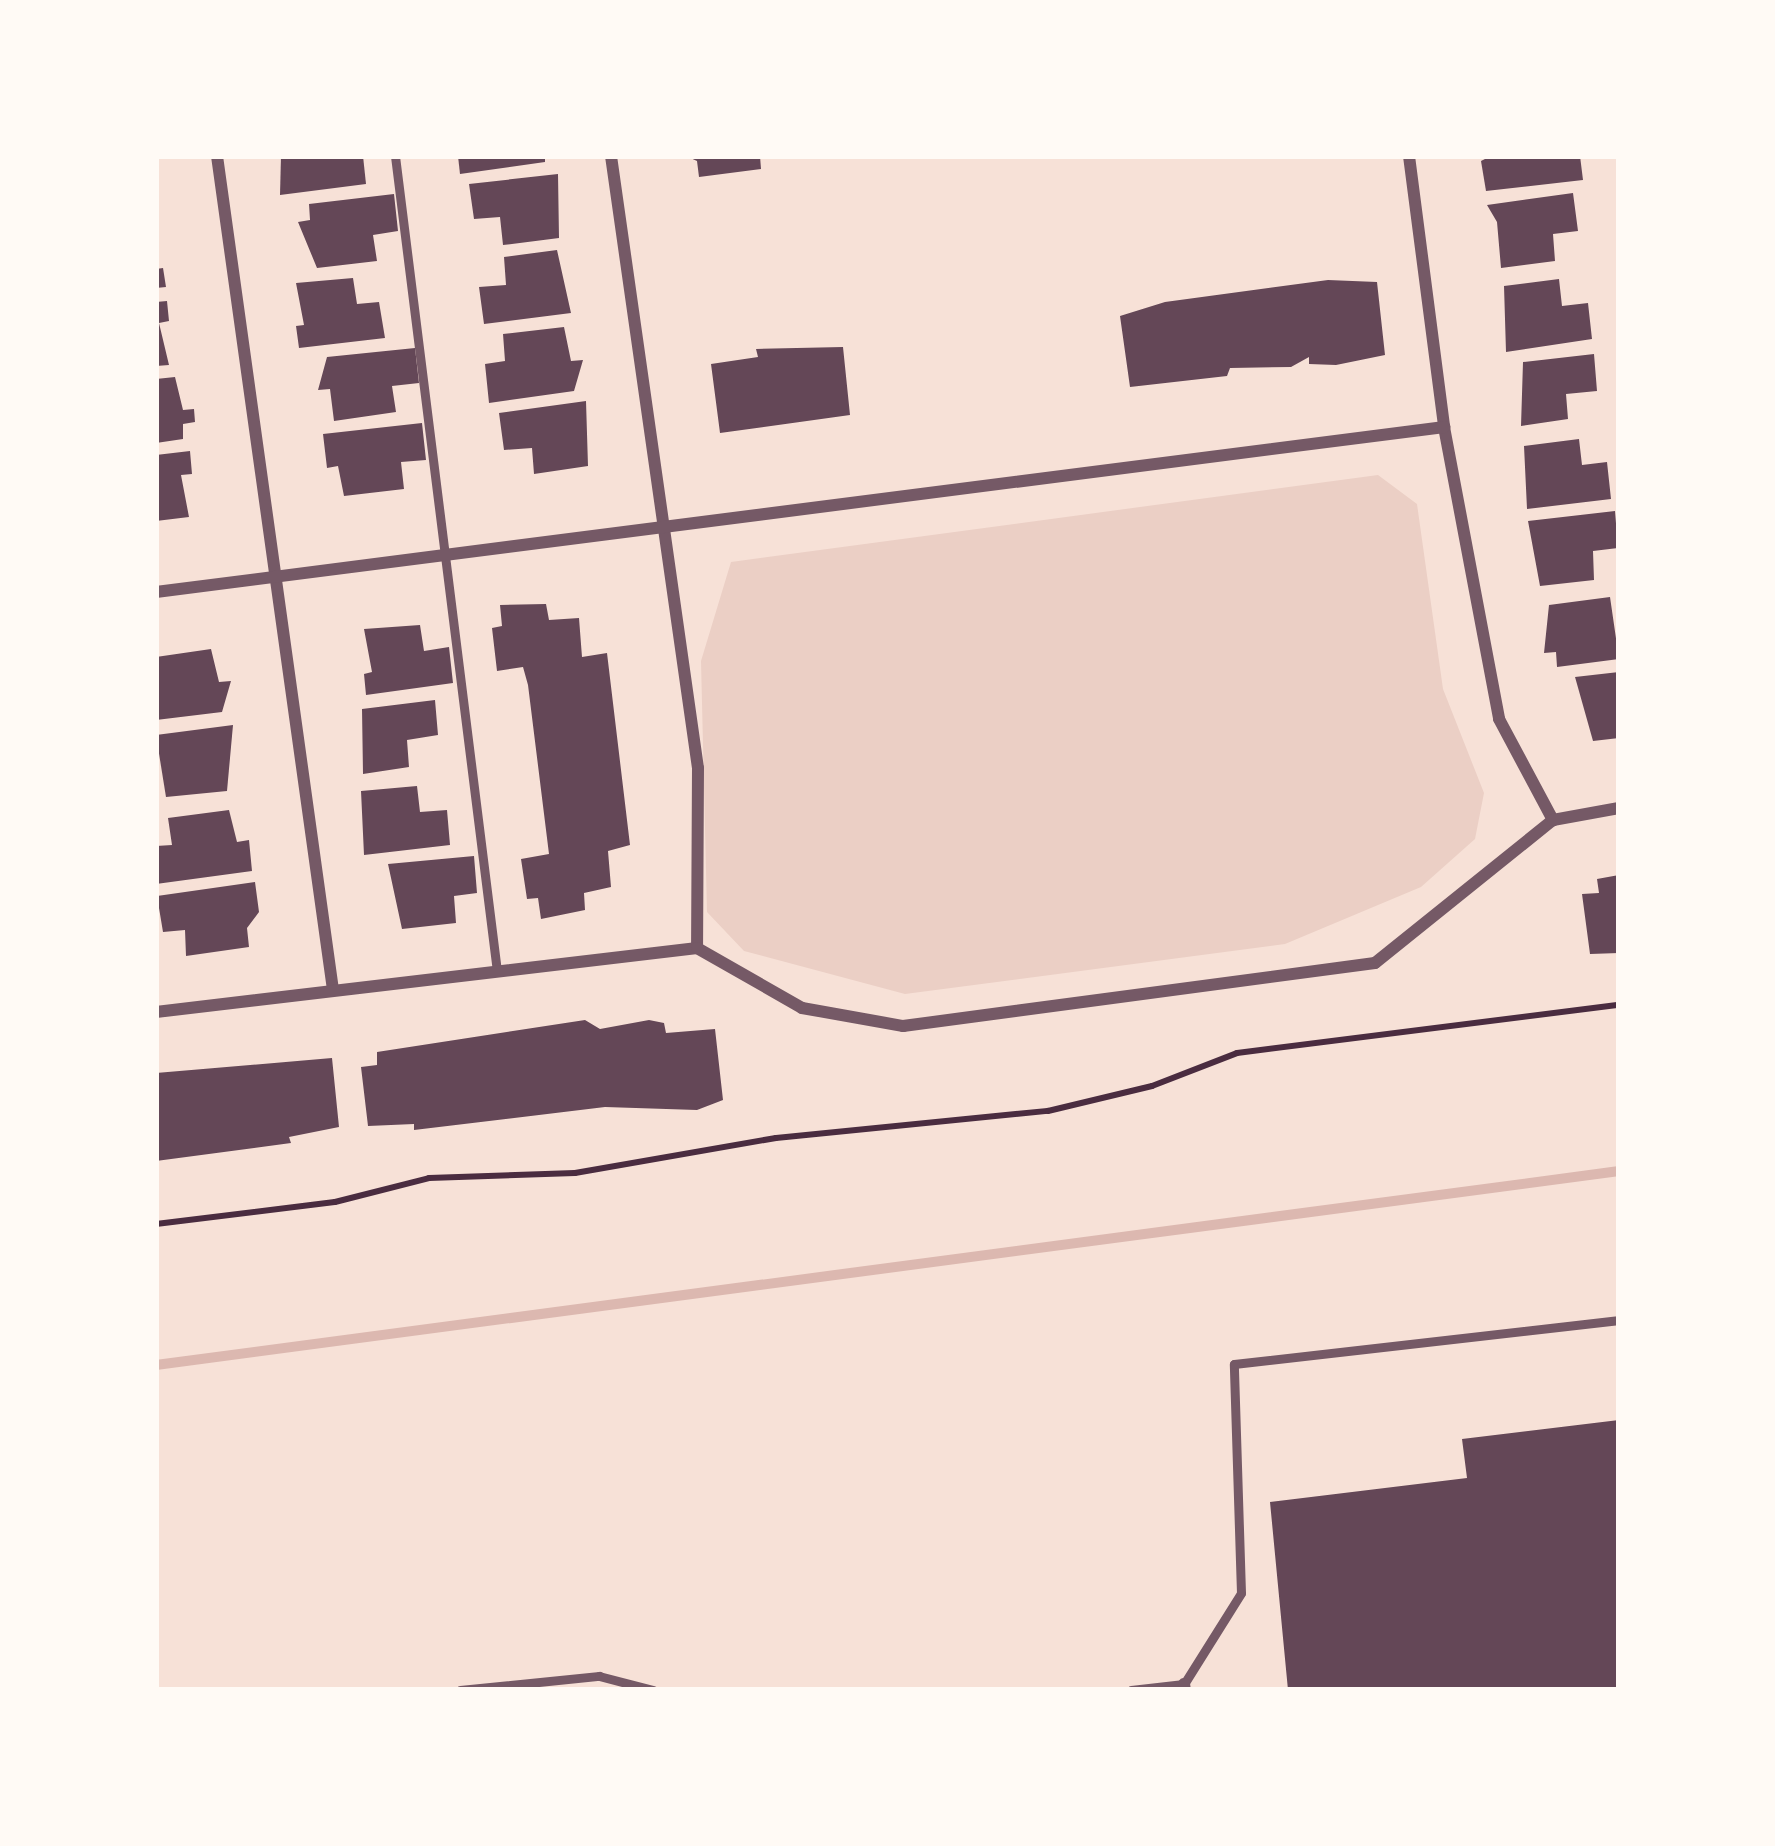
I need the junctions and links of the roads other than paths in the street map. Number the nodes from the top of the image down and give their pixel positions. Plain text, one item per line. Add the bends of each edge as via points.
1 (217, 156) edge
2 (395, 156) edge
3 (611, 156) edge
4 (1409, 156) edge
5 (1444, 428) junction
6 (662, 528) junction
7 (442, 557) junction
8 (276, 579) junction
9 (156, 592) edge
10 (1619, 808) edge
11 (1553, 820) junction
12 (698, 948) junction
13 (497, 971) junction
14 (333, 989) junction
15 (156, 1012) edge
16 (1619, 1320) edge
17 (1184, 1687) edge
18 (460, 1690) edge
19 (653, 1690) edge
20 (1131, 1690) edge

1 - 8 street
2 - 7 lane
3 - 6 street
4 - 5 street
5 - 6 street
5 - 11 street via 1499,719
6 - 7 street
6 - 12 street via 698,768
7 - 8 street
7 - 13 lane
8 - 9 street
8 - 14 street
10 - 11 street
11 - 12 street via 1375,962 903,1026 802,1008
12 - 13 street
13 - 14 street
14 - 15 street
16 - 17 lane via 1234,1364 1240,1593
17 - 20 lane
18 - 19 lane via 599,1676

